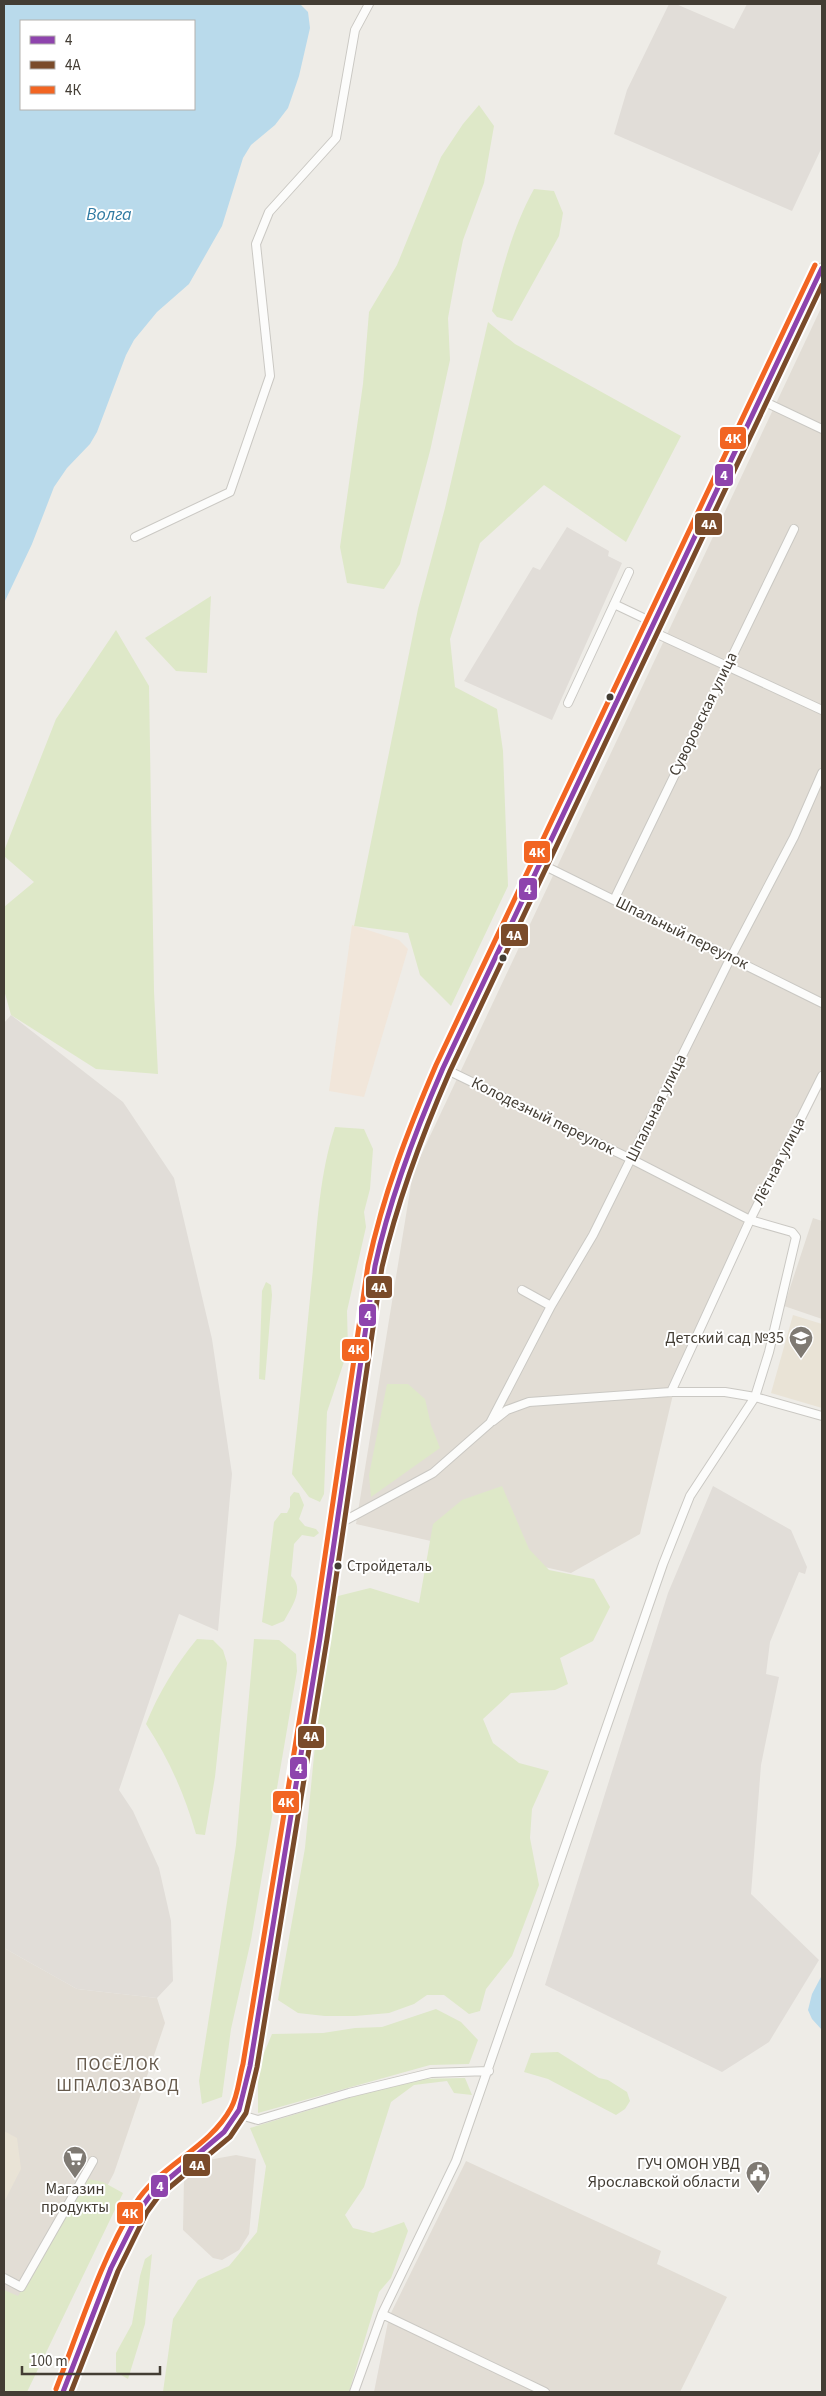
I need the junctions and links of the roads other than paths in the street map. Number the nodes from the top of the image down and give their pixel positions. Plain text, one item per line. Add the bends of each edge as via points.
1 (369, 4) edge
2 (822, 268) edge
3 (761, 400) junction
4 (822, 429) edge
5 (794, 529) dead end
6 (135, 537) dead end
7 (629, 572) dead end
8 (614, 604) junction
9 (652, 627) junction
10 (726, 666) junction
11 (568, 703) dead end
12 (822, 710) edge
13 (822, 772) edge
14 (541, 864) junction
15 (614, 900) junction
16 (731, 957) junction
17 (822, 1003) edge
18 (443, 1068) junction
19 (822, 1076) edge
20 (631, 1159) junction
21 (750, 1220) junction
22 (522, 1290) dead end
23 (552, 1306) junction
24 (671, 1392) junction
25 (755, 1397) junction
26 (822, 1416) edge
27 (490, 1423) junction
28 (335, 1526) junction
29 (488, 2071) junction
30 (237, 2114) junction
31 (93, 2160) dead end
32 (4, 2278) edge
33 (382, 2314) junction
34 (63, 2392) edge
35 (354, 2392) edge
36 (545, 2392) edge

1 - 6 street via 355,30 336,138 269,212 256,244 270,376 230,492
2 - 3 street
3 - 4 street
3 - 9 street
5 - 10 street, Суворовская улица
7 - 8 street
8 - 9 street
8 - 11 street
9 - 10 street
9 - 14 street
10 - 12 street
10 - 15 street, Суворовская улица
13 - 16 street, Шпальная улица via 794,837
14 - 15 street, Шпальный переулок
14 - 18 street
15 - 16 street, Шпальный переулок
16 - 17 street, Шпальный переулок
16 - 20 street, Шпальная улица
18 - 20 street, Колодезный переулок
18 - 28 street via 403,1163 381,1234
19 - 21 street, Лётная улица
20 - 21 street, Колодезный переулок
20 - 23 street, Шпальная улица via 593,1235
21 - 24 street, Лётная улица
21 - 25 street, Колодезный переулок via 792,1232 796,1237
22 - 23 street
23 - 27 street, Шпальная улица
24 - 25 street via 725,1392
24 - 27 street via 529,1402 507,1410
25 - 26 street
25 - 29 street via 690,1496 663,1564
27 - 28 street, Шпальная улица via 433,1473
28 - 30 street via 320,1638 250,2066
29 - 30 street via 431,2073 258,2120
29 - 33 street via 456,2161
30 - 34 street via 224,2132 153,2192 140,2208 111,2268
31 - 32 street via 20,2287
33 - 35 street
33 - 36 street

